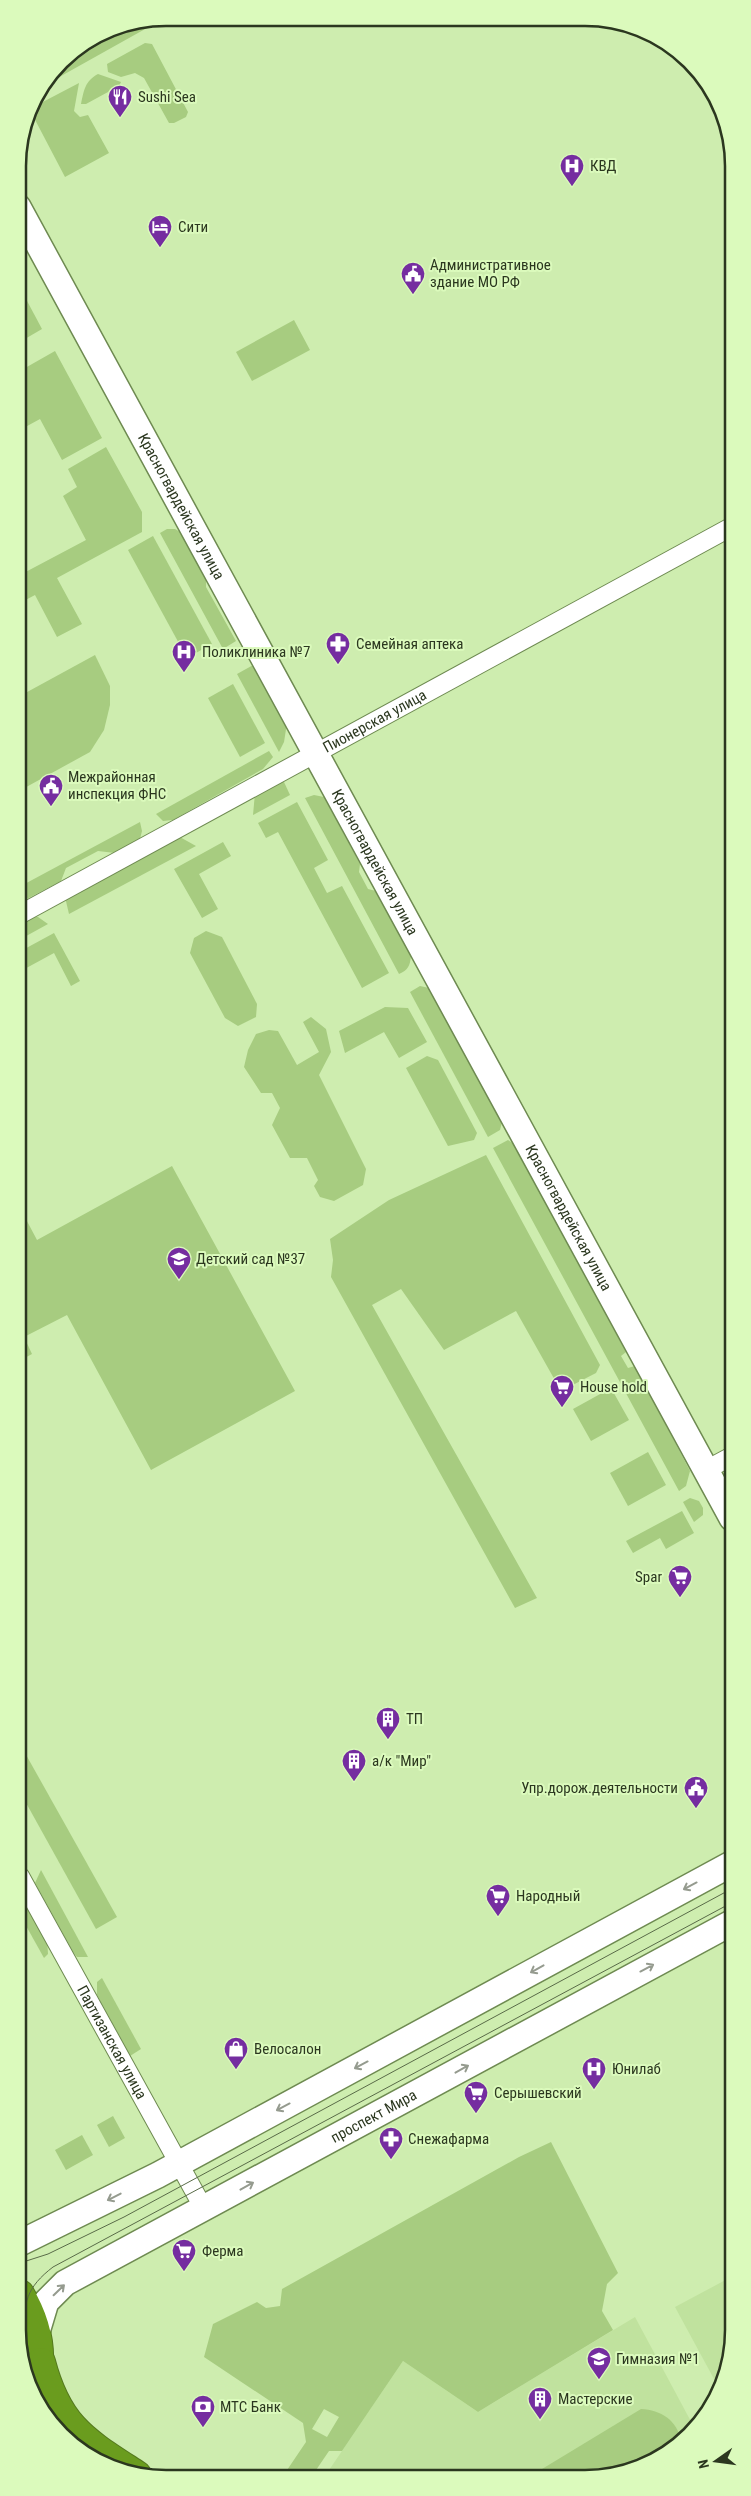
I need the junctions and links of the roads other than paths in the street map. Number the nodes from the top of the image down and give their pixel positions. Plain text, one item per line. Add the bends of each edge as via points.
1 (27, 223) edge
2 (725, 530) edge
3 (316, 753) junction
4 (27, 911) edge
5 (724, 1460) edge
6 (706, 1470) junction
7 (724, 1504) edge
8 (724, 1868) edge
9 (26, 1887) edge
10 (724, 1927) edge
11 (179, 2164) junction
12 (204, 2209) junction
13 (26, 2240) edge
14 (26, 2304) edge
15 (37, 2332) junction
16 (40, 2362) junction
17 (36, 2380) edge
18 (109, 2457) edge

1 - 3 main road, Красногвардейская улица
2 - 3 street, Пионерская улица
3 - 4 street, Пионерская улица
3 - 6 main road, Красногвардейская улица
5 - 6 street
6 - 7 main road, Красногвардейская улица
8 -> 11 main road
9 - 11 street, Партизанская улица
12 -> 10 main road, проспект Мира
11 - 12 street, Партизанская улица
11 -> 13 main road
15 -> 12 main road, проспект Мира via 46,2302 65,2283
14 - 15 highway
15 - 16 highway
16 - 17 highway
16 - 18 highway via 46,2385 65,2418 85,2441

